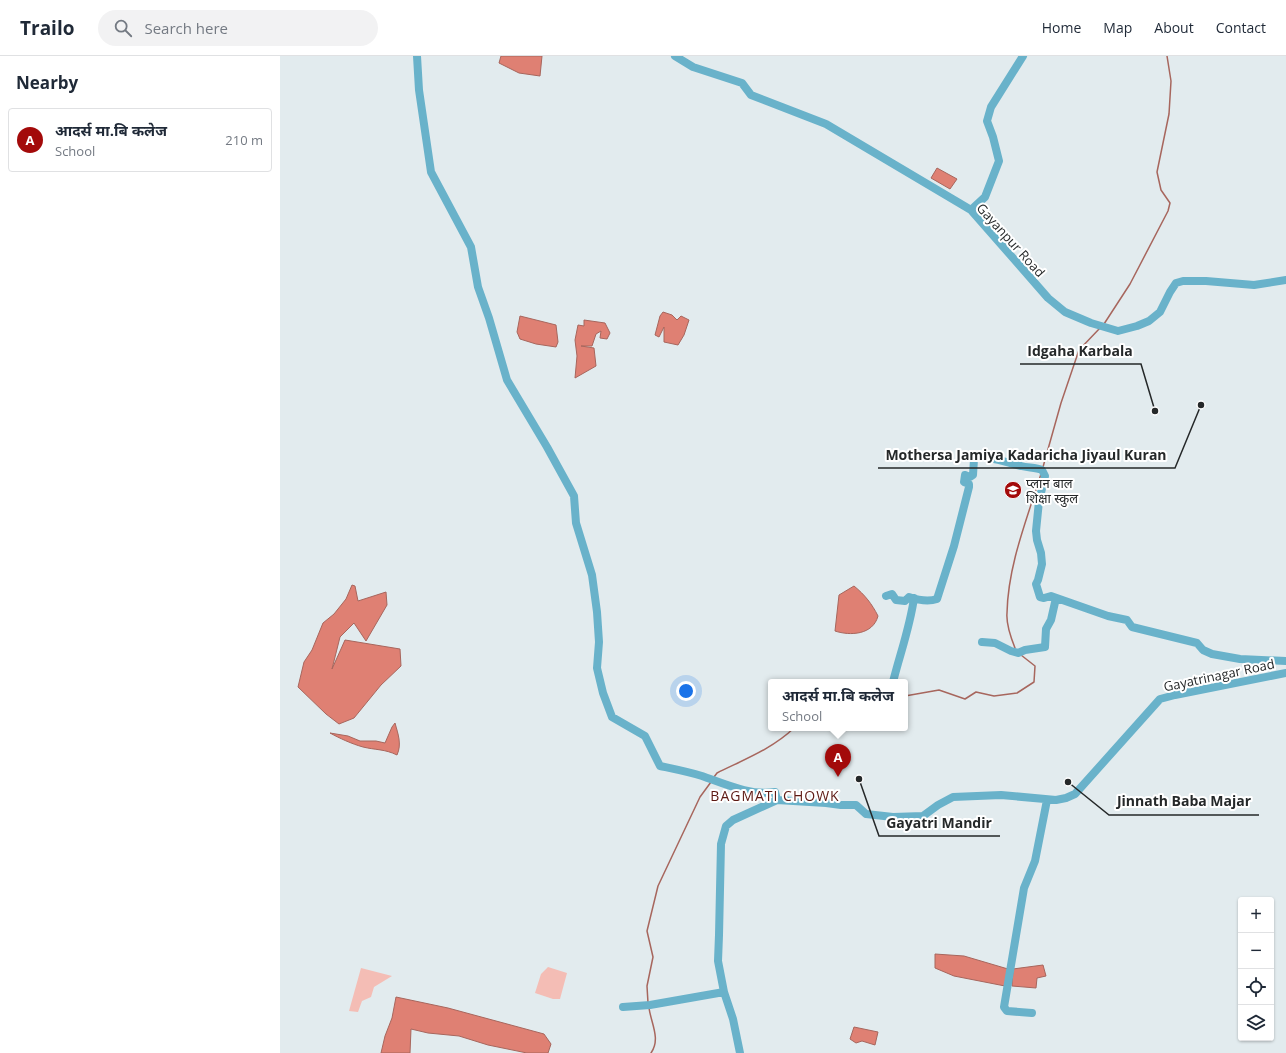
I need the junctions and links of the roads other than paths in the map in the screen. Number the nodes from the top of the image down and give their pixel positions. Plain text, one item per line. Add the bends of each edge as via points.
1 (417, 56) edge
2 (675, 56) edge
3 (1023, 56) edge
4 (971, 210) junction
5 (1286, 280) edge
6 (886, 596) dead end
7 (914, 598) junction
8 (1056, 598) junction
9 (982, 642) dead end
10 (1286, 661) edge
11 (1286, 673) edge
12 (894, 679) edge
13 (777, 800) junction
14 (1047, 800) junction
15 (724, 992) junction
16 (623, 1007) dead end
17 (1032, 1013) dead end
18 (740, 1053) edge

1 - 13 street via 419,90 431,172 471,247 478,287 506,380 574,496 576,523 592,575 597,612 597,668 612,717 645,736 660,766 735,788 766,794 775,792
2 - 4 street, Gayanpur Road via 693,67 742,83 751,96 826,124
3 - 4 street via 991,107 987,121 999,161 985,197
4 - 5 street, Gayanpur Road via 1048,298 1065,312 1118,331 1150,321 1160,312 1176,283 1206,281 1254,285
6 - 7 street via 892,594 896,600 905,601 909,597
7 - 8 street via 932,601 937,599 969,487 969,484 964,482 965,475 973,475 974,459 984,458 1042,470 1045,476 1036,531 1042,564 1036,584 1040,598
7 - 12 street via 909,628
8 - 9 street via 1051,620 1047,625 1045,647 1018,653 995,643
8 - 10 street via 1127,620 1133,628 1197,643 1203,650 1212,654 1240,659
11 - 14 street, Gayatrinagar Road via 1160,700 1075,794 1066,798
13 - 14 street, Gayatrinagar Road via 856,805 866,814 893,817 922,816 953,797 1001,795
13 - 15 street, Gayatrinagar Road via 733,820 726,826 721,844 718,961
14 - 17 street via 1035,862 1024,888 1004,1007 1007,1011
15 - 16 street
15 - 18 street, Gayatrinagar Road

